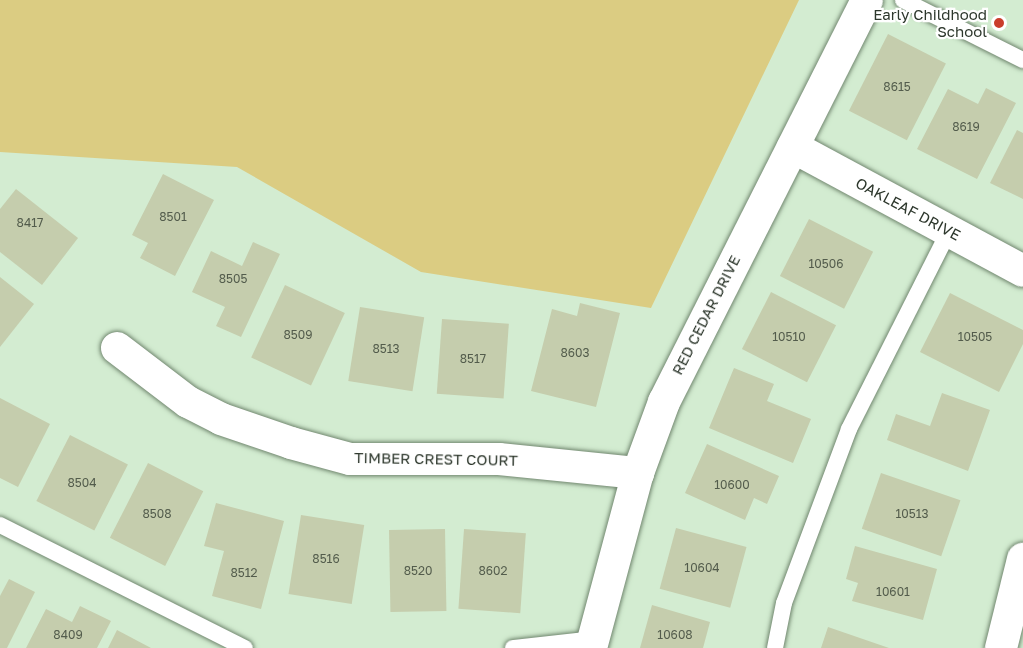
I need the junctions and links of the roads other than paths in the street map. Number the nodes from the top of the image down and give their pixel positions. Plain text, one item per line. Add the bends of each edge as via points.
1 (867, 0) edge
2 (903, 0) edge
3 (1023, 60) edge
4 (793, 147) junction
5 (949, 231) junction
6 (1023, 271) edge
7 (117, 348) dead end
8 (638, 473) junction
9 (0, 525) edge
10 (1023, 559) edge
11 (593, 643) edge
12 (245, 648) edge
13 (513, 648) edge
14 (775, 648) edge
15 (1001, 648) edge

1 - 4 street, RED CEDAR DRIVE
2 - 3 lane
4 - 5 street, OAKLEAF DRIVE
4 - 8 street, RED CEDAR DRIVE via 687,352
5 - 6 street, OAKLEAF DRIVE
5 - 14 lane via 849,429 784,603
7 - 8 street, TIMBER CREST COURT via 188,402 221,419 350,459 499,459
8 - 11 street, RED CEDAR DRIVE
9 - 12 lane
10 - 15 street
11 - 13 lane

